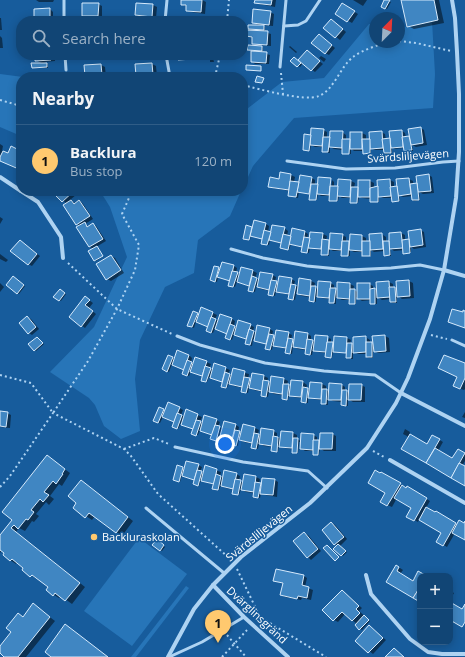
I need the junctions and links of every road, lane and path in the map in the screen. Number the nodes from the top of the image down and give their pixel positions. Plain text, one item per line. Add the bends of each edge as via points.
1 (64, 0) edge
2 (167, 0) edge
3 (229, 0) edge
4 (286, 0) edge
5 (320, 0) edge
6 (452, 0) edge
7 (64, 16) edge
8 (165, 16) edge
9 (227, 16) edge
10 (284, 26) junction
11 (405, 42) edge
12 (370, 48) edge
13 (457, 52) junction
14 (65, 60) edge
15 (167, 60) edge
16 (219, 60) edge
17 (280, 66) joint
18 (66, 70) dead end
19 (169, 72) edge
20 (216, 72) edge
21 (248, 86) edge
22 (283, 94) junction
23 (0, 100) edge
24 (16, 105) edge
25 (287, 161) dead end
26 (459, 161) junction
27 (0, 177) edge
28 (16, 188) edge
29 (29, 196) edge
30 (130, 196) edge
31 (231, 250) dead end
32 (63, 258) joint
33 (444, 270) junction
34 (465, 276) edge
35 (117, 309) junction
36 (424, 333) junction
37 (177, 336) joint
38 (452, 340) joint
39 (465, 346) edge
40 (0, 375) edge
41 (401, 393) junction
42 (53, 413) junction
43 (465, 426) edge
44 (176, 447) joint
45 (367, 448) junction
46 (124, 450) junction
47 (390, 460) joint
48 (0, 487) edge
49 (327, 488) junction
50 (465, 503) edge
51 (146, 508) dead end
52 (234, 563) junction
53 (224, 574) junction
54 (366, 576) dead end
55 (213, 585) junction
56 (244, 617) junction
57 (266, 620) junction
58 (252, 625) junction
59 (221, 631) junction
60 (234, 643) junction
61 (465, 654) edge
62 (168, 657) edge
63 (222, 657) edge
64 (246, 657) edge
65 (288, 657) edge
66 (326, 657) edge

1 - 7 lane
2 - 8 lane
3 - 9 path
4 - 10 lane
5 - 10 lane via 306,21 298,25
6 - 13 street, Svärdsliljevägen
10 - 17 lane
11 - 13 path
12 - 22 path via 353,57 339,72 333,84 319,96 306,98
13 - 26 street, Svärdsliljevägen
14 - 18 lane
15 - 19 lane
16 - 20 path
17 - 22 path
21 - 22 path
23 - 24 path
25 - 26 lane, Svärdsliljevägen via 346,169 396,168
26 - 33 street, Svärdsliljevägen via 456,198
27 - 28 street
29 - 32 street via 38,202 61,238
30 - 35 path via 122,214 139,245 135,270
31 - 33 lane via 307,266 349,270 420,265
32 - 35 path
33 - 34 street
33 - 36 street, Svärdsliljevägen
35 - 37 path
35 - 42 path via 88,361
36 - 38 path
36 - 41 street, Svärdsliljevägen
37 - 41 lane via 265,363 375,375
38 - 39 lane
40 - 42 path via 31,383
41 - 43 street
41 - 45 street, Svärdsliljevägen
42 - 46 path
42 - 48 path
44 - 46 path via 154,438
44 - 49 lane via 243,462 308,472
45 - 47 path
45 - 49 street, Svärdsliljevägen
46 - 52 path via 158,494
47 - 50 street
49 - 52 street, Svärdsliljevägen
51 - 53 lane
52 - 53 street, Svärdsliljevägen
52 - 57 path via 260,617
53 - 55 street, Svärdsliljevägen
54 - 61 street via 371,594 410,639 428,652
55 - 56 street, Dvärglinsgränd
55 - 62 street, Svärdsliljevägen via 194,609
56 - 58 street, Dvärglinsgränd
56 - 59 lane
57 - 58 path
57 - 66 path
58 - 60 path
58 - 65 street, Dvärglinsgränd
59 - 60 path
59 - 62 lane
60 - 63 path
60 - 64 path

